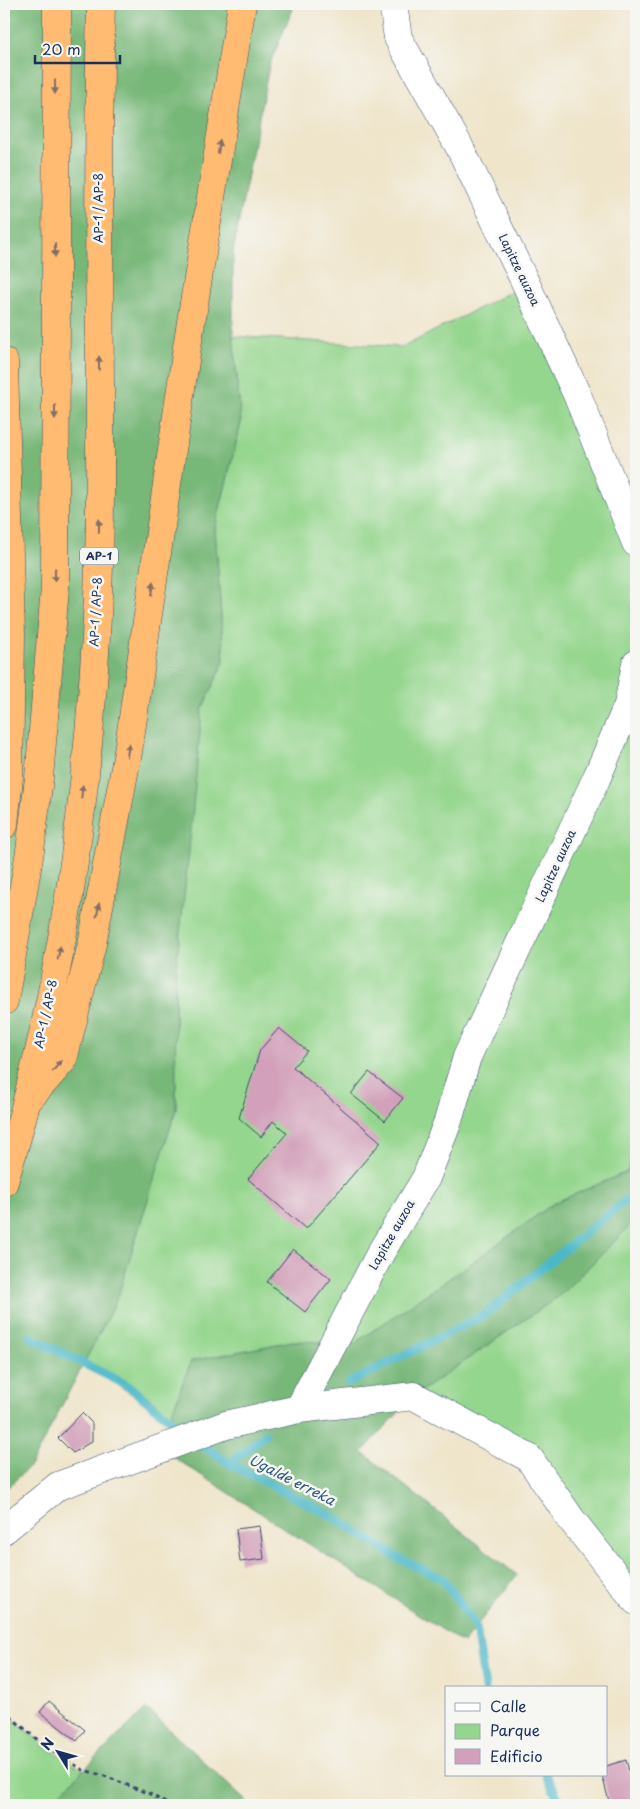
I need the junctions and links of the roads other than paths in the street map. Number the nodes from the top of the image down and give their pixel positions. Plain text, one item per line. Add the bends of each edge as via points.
1 (56, 4) edge
2 (101, 4) edge
3 (242, 4) edge
4 (393, 4) edge
5 (4, 362) edge
6 (636, 543) edge
7 (636, 664) edge
8 (4, 825) edge
9 (4, 1001) edge
10 (26, 1103) junction
11 (4, 1182) edge
12 (298, 1410) junction
13 (4, 1530) edge
14 (636, 1601) edge

1 -> 9 highway via 55,588 39,778
10 -> 2 highway, AP-1 / AP-8 / AP-1 via 47,1014 75,855 92,692 100,494
10 -> 3 highway via 63,1060 92,944 128,752 187,346
4 - 6 street, Lapitze auzoa via 398,38 459,146 530,293 578,396
5 - 8 highway via 11,636 9,777
7 - 12 street, Lapitze auzoa via 628,705 467,1058 426,1178 381,1252
10 - 11 highway, AP-1 / AP-8 / AP-1
12 - 13 street via 226,1424 58,1486
12 - 14 street via 414,1396 529,1458 571,1519

